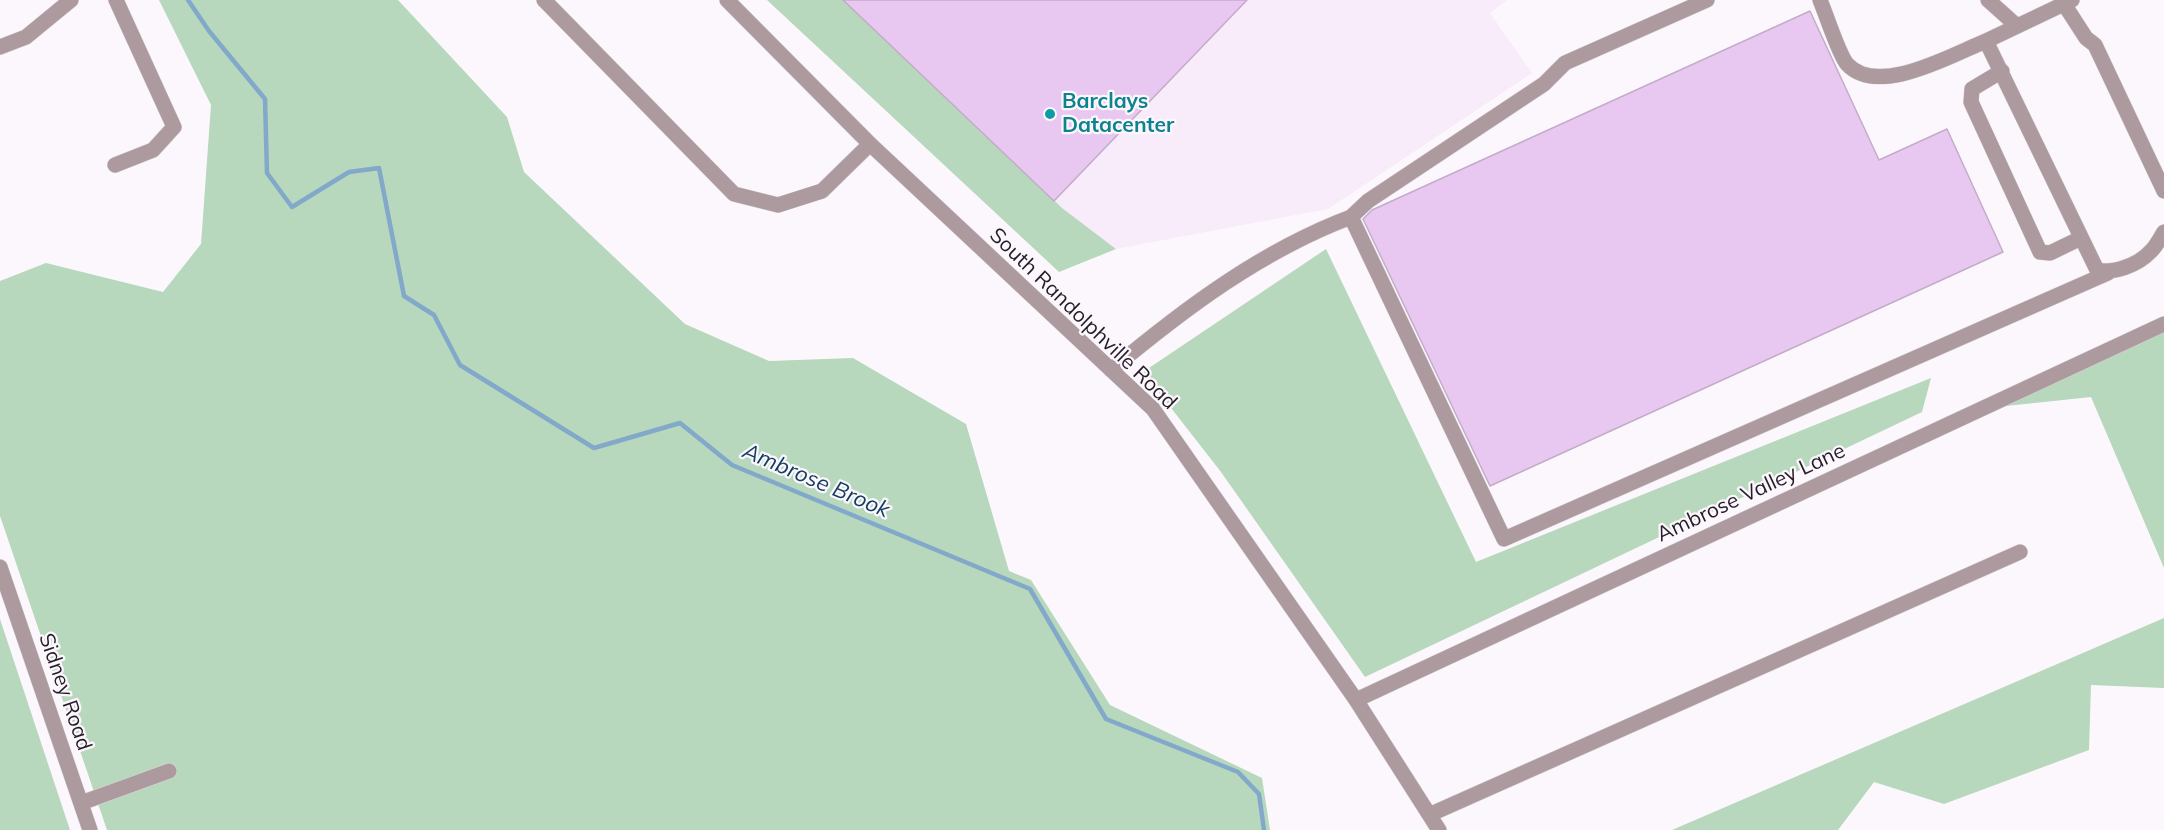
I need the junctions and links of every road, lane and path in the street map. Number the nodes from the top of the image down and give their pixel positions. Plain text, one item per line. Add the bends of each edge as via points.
1 (71, 0) edge
2 (116, 0) edge
3 (544, 0) edge
4 (727, 0) edge
5 (1707, 0) edge
6 (1820, 0) edge
7 (1988, 0) edge
8 (2068, 2) edge
9 (2017, 26) junction
10 (1986, 41) junction
11 (0, 47) edge
12 (2002, 71) junction
13 (870, 144) junction
14 (115, 165) dead end
15 (2164, 192) edge
16 (1351, 217) junction
17 (2164, 232) edge
18 (2081, 238) junction
19 (2108, 273) junction
20 (2164, 324) edge
21 (1111, 370) junction
22 (2020, 552) dead end
23 (0, 567) edge
24 (1356, 700) junction
25 (170, 771) dead end
26 (81, 803) junction
27 (1431, 814) junction
28 (90, 830) edge
29 (1439, 830) edge

1 - 11 street via 26,37
2 - 14 street via 174,127 153,150
3 - 13 street via 734,194 778,205 822,192
4 - 13 street, South Randolphville Road
5 - 16 street via 1565,63 1544,84 1368,201
6 - 10 street via 1847,64 1866,76 1886,78 1905,74
7 - 9 street
8 - 9 street
8 - 15 street via 2086,38 2095,45
9 - 10 street
10 - 12 street
12 - 18 street
12 - 18 street via 1972,89 1971,102 2040,252 2050,253
13 - 21 street, South Randolphville Road
16 - 19 street via 1504,539
16 - 21 street via 1289,244 1237,275 1193,304
17 - 19 street via 2150,252
18 - 19 street via 2097,270
20 - 24 street, Ambrose Valley Lane
21 - 24 street, South Randolphville Road via 1153,409
22 - 27 street
23 - 26 street, Sidney Road
24 - 27 street, South Randolphville Road
25 - 26 street
26 - 28 street, Sidney Road
27 - 29 street, South Randolphville Road

